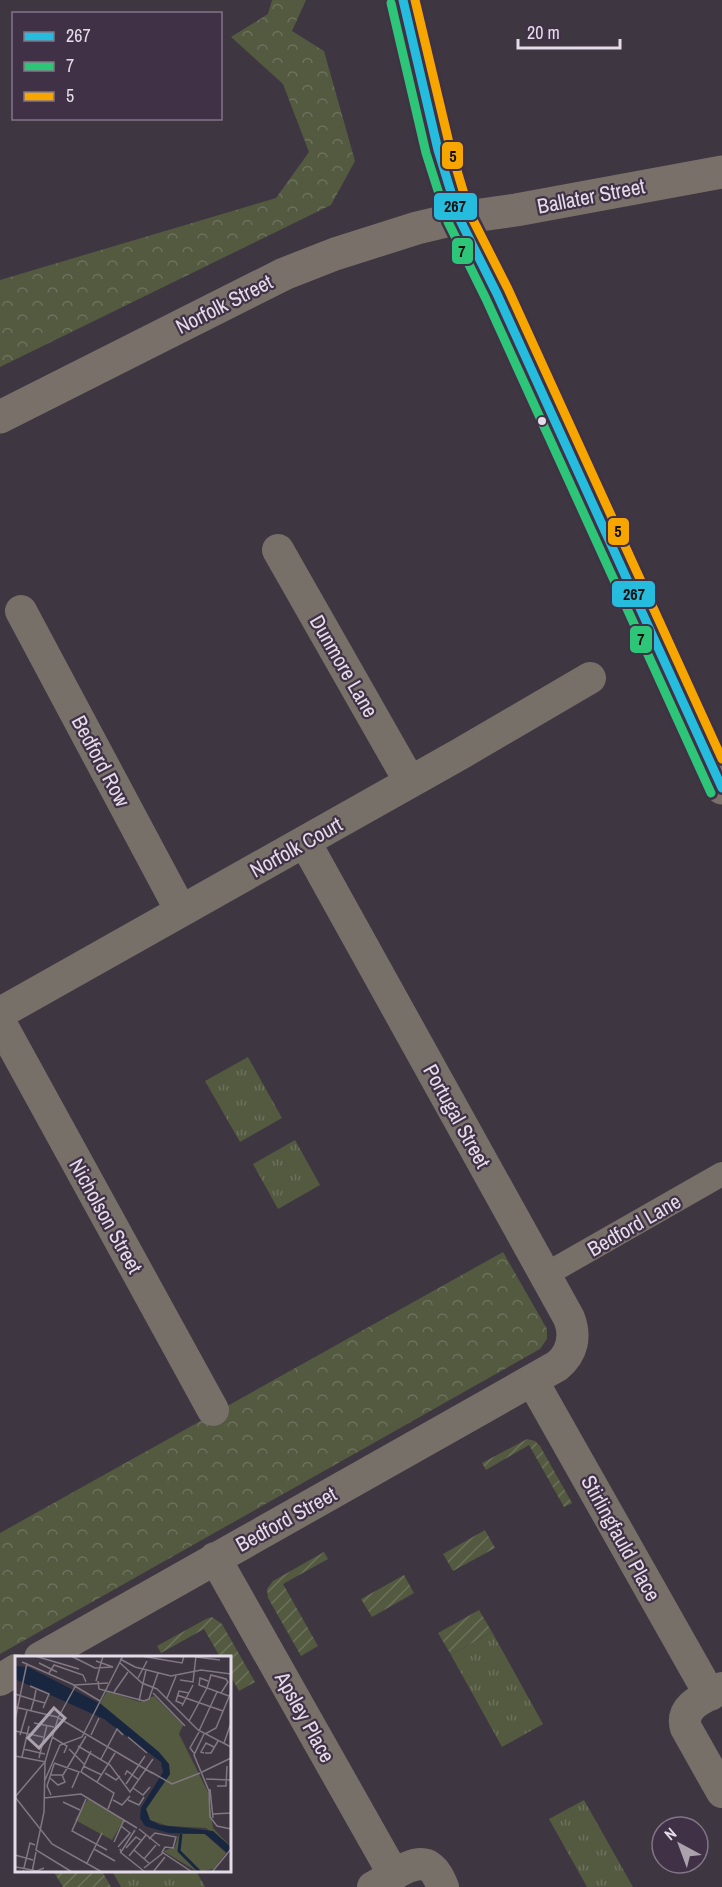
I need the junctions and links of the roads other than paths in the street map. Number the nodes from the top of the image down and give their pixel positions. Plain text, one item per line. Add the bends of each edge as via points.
1 (403, 0) edge
2 (722, 172) edge
3 (459, 218) junction
4 (0, 417) edge
5 (278, 550) dead end
6 (21, 611) dead end
7 (590, 678) dead end
8 (410, 782) junction
9 (722, 788) edge
10 (305, 842) junction
11 (181, 912) junction
12 (0, 1013) edge
13 (0, 1022) edge
14 (722, 1174) edge
15 (546, 1275) junction
16 (532, 1380) junction
17 (213, 1410) dead end
18 (215, 1558) junction
19 (44, 1656) edge
20 (15, 1672) edge
21 (0, 1680) edge
22 (716, 1692) edge
23 (722, 1792) edge
24 (384, 1881) edge
25 (443, 1887) edge

1 - 3 main road via 438,150
2 - 3 main road, Ballater Street
3 - 4 main road, Norfolk Street via 386,238 284,274
3 - 9 main road
5 - 8 street, Dunmore Lane
6 - 11 street, Bedford Row
7 - 8 street, Norfolk Court
8 - 10 street, Norfolk Court
10 - 11 street, Norfolk Court
10 - 15 street, Portugal Street
11 - 12 street, Norfolk Court
13 - 17 street, Nicholson Street
14 - 15 street, Bedford Lane
15 - 16 street, Portugal Street via 569,1318 573,1341 563,1361
16 - 18 street, Bedford Street
16 - 22 street, Stirlingfauld Place
18 - 19 street, Bedford Street
18 - 24 street, Apsley Place
20 - 21 street
22 - 23 street, Stirlingfauld Place via 690,1706 684,1724
24 - 25 street, Apsley Place via 411,1865 425,1864

